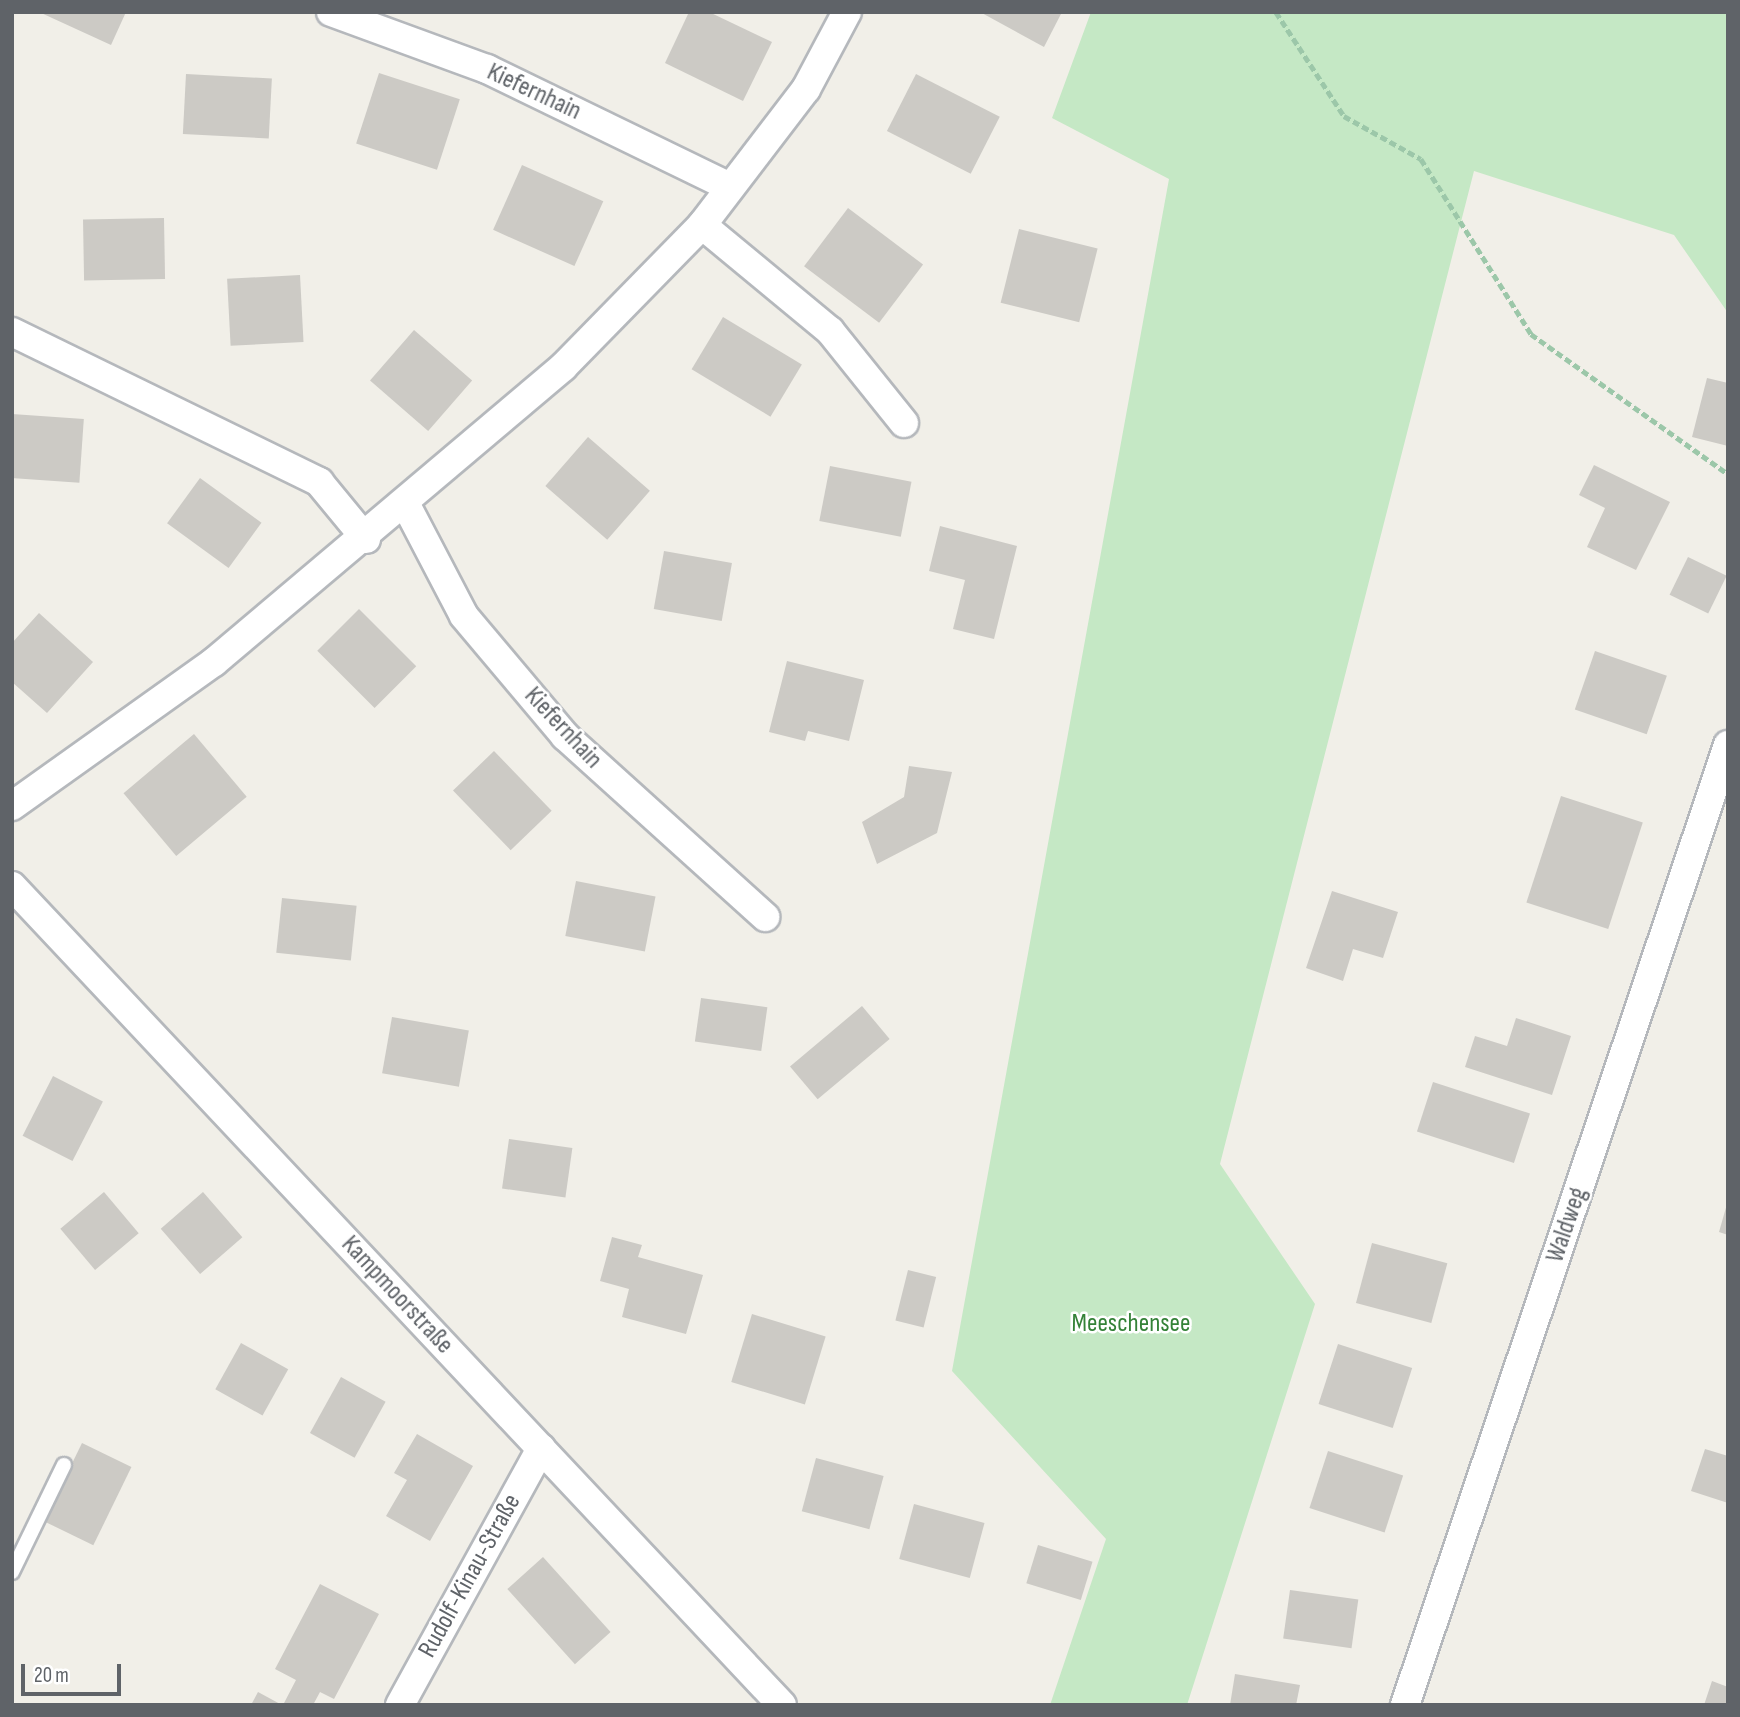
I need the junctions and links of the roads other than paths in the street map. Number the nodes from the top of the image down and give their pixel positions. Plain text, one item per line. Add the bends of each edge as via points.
1 (331, 12) edge
2 (847, 12) edge
3 (730, 187) junction
4 (702, 225) junction
5 (12, 332) edge
6 (904, 423) dead end
7 (405, 503) junction
8 (366, 539) junction
9 (1728, 745) edge
10 (12, 806) edge
11 (12, 886) edge
12 (765, 917) dead end
13 (541, 1448) junction
14 (64, 1465) dead end
15 (12, 1572) edge
16 (400, 1705) edge
17 (782, 1705) edge
18 (1405, 1705) edge

1 - 3 street, Kiefernhain via 487,69
2 - 3 street via 806,89
3 - 4 street
4 - 6 street via 830,331
4 - 7 street via 563,367
5 - 8 street via 319,482
7 - 8 street
7 - 12 street, Kiefernhain via 464,616 565,736
8 - 10 street via 214,662
9 - 18 street, Waldweg
11 - 13 street, Kampmoorstraße
13 - 16 street, Rudolf-Kinau-Straße
13 - 17 street, Kampmoorstraße
14 - 15 lane

